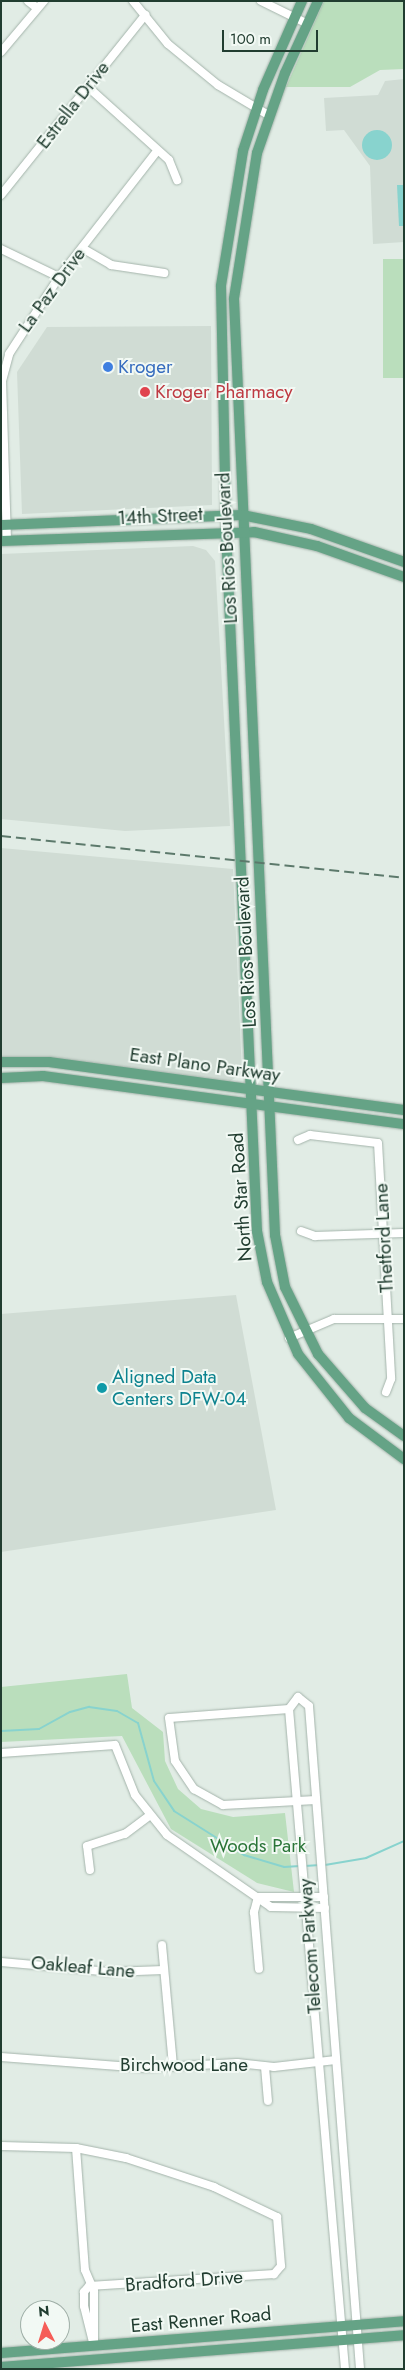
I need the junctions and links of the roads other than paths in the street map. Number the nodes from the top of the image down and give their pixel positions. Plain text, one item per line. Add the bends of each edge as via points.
1 (28, 1) edge
2 (44, 1) edge
3 (134, 1) edge
4 (262, 1) edge
5 (302, 1) edge
6 (318, 1) edge
7 (37, 8) junction
8 (145, 15) junction
9 (294, 18) junction
10 (308, 24) junction
11 (1, 52) edge
12 (88, 87) junction
13 (256, 109) junction
14 (270, 116) junction
15 (157, 151) junction
16 (177, 180) dead end
17 (1, 195) edge
18 (82, 248) junction
19 (1, 250) edge
20 (164, 273) dead end
21 (59, 277) junction
22 (221, 336) junction
23 (234, 338) junction
24 (2, 391) edge
25 (238, 409) junction
26 (223, 410) junction
27 (3, 470) edge
28 (227, 514) junction
29 (242, 515) junction
30 (105, 520) junction
31 (5, 525) edge
32 (226, 530) junction
33 (242, 531) junction
34 (106, 536) junction
35 (4, 540) edge
36 (373, 552) junction
37 (404, 562) edge
38 (368, 566) junction
39 (404, 578) edge
40 (251, 654) junction
41 (232, 657) junction
42 (254, 742) junction
43 (236, 744) junction
44 (246, 969) junction
45 (265, 969) junction
46 (13, 1061) junction
47 (1, 1062) edge
48 (124, 1071) junction
49 (14, 1077) junction
50 (1, 1078) edge
51 (122, 1086) junction
52 (252, 1089) junction
53 (270, 1092) junction
54 (253, 1104) junction
55 (367, 1105) junction
56 (270, 1106) junction
57 (404, 1110) edge
58 (365, 1119) junction
59 (404, 1124) edge
60 (298, 1140) dead end
61 (301, 1231) dead end
62 (386, 1232) junction
63 (404, 1233) edge
64 (276, 1248) junction
65 (260, 1251) junction
66 (388, 1316) junction
67 (404, 1319) edge
68 (304, 1330) junction
69 (289, 1338) junction
70 (386, 1392) dead end
71 (404, 1436) edge
72 (404, 1459) edge
73 (289, 1709) junction
74 (1, 1753) edge
75 (316, 1800) junction
76 (298, 1802) junction
77 (149, 1816) junction
78 (90, 1870) dead end
79 (279, 1896) junction
80 (324, 1896) junction
81 (258, 1897) junction
82 (306, 1898) junction
83 (277, 1908) junction
84 (325, 1908) junction
85 (306, 1910) junction
86 (162, 1945) dead end
87 (1, 1962) edge
88 (259, 1969) dead end
89 (164, 1970) junction
90 (1, 2057) edge
91 (336, 2060) junction
92 (318, 2062) junction
93 (173, 2067) junction
94 (265, 2067) junction
95 (268, 2102) dead end
96 (1, 2146) edge
97 (76, 2148) junction
98 (89, 2286) junction
99 (404, 2321) edge
100 (358, 2326) junction
101 (341, 2327) junction
102 (404, 2335) edge
103 (359, 2338) junction
104 (342, 2340) junction
105 (94, 2346) junction
106 (1, 2353) edge
107 (95, 2359) junction
108 (1, 2367) edge
109 (345, 2369) edge
110 (360, 2369) edge

1 - 7 street
2 - 7 street
3 - 8 street
4 - 9 street
5 - 9 main road, Los Rios Boulevard
6 - 10 main road, Los Rios Boulevard
7 - 11 street
8 - 12 street, Estrella Drive
8 - 13 street via 168,44
9 - 10 street
9 - 13 main road, Los Rios Boulevard
10 - 14 main road, Los Rios Boulevard
12 - 15 street
12 - 17 street, Estrella Drive
13 - 14 street
13 - 22 main road, Los Rios Boulevard via 235,185 225,242
14 - 23 main road, Los Rios Boulevard via 246,201
15 - 16 street via 169,160
15 - 18 street, La Paz Drive
18 - 20 street via 111,265
18 - 21 street, La Paz Drive
19 - 21 street
21 - 24 street, La Paz Drive via 9,354
22 - 23 main road
22 - 26 main road, Los Rios Boulevard
23 - 25 main road, Los Rios Boulevard
24 - 27 street, La Paz Drive
25 - 26 main road
25 - 29 main road, Los Rios Boulevard
26 - 28 main road, Los Rios Boulevard
27 - 31 street, La Paz Drive
28 - 29 main road, 14th Street
28 - 30 main road, 14th Street
28 - 32 main road, Los Rios Boulevard
29 - 33 main road, Los Rios Boulevard
29 - 36 main road, 14th Street via 311,529
30 - 31 main road, 14th Street
30 - 34 main road
31 - 35 street, La Paz Drive
32 - 33 main road, 14th Street
32 - 34 main road, 14th Street
32 - 41 main road, Los Rios Boulevard
33 - 38 main road, 14th Street via 297,540
33 - 40 main road, Los Rios Boulevard
34 - 35 main road, 14th Street
36 - 37 main road, 14th Street
36 - 38 main road
38 - 39 main road, 14th Street
40 - 41 main road
40 - 42 main road, Los Rios Boulevard
41 - 43 main road, Los Rios Boulevard
42 - 43 main road
42 - 45 main road, Los Rios Boulevard
43 - 44 main road, Los Rios Boulevard
44 - 45 main road
44 - 52 main road, Los Rios Boulevard
45 - 53 main road, Los Rios Boulevard
46 - 47 main road, East Plano Parkway
46 - 48 main road, East Plano Parkway
46 - 49 main road
48 - 51 main road
48 - 52 main road, East Plano Parkway
49 - 50 main road, East Plano Parkway
49 - 51 main road, East Plano Parkway
51 - 54 main road, East Plano Parkway
52 - 53 main road, East Plano Parkway
52 - 54 main road, North Star Road
53 - 55 main road, East Plano Parkway
53 - 56 main road, Los Rios Boulevard
54 - 56 main road, East Plano Parkway
54 - 65 main road, North Star Road
55 - 57 main road, East Plano Parkway
55 - 58 main road
56 - 58 main road, East Plano Parkway
56 - 64 main road, North Star Road
58 - 59 main road, East Plano Parkway
60 - 62 street, Thetford Lane via 310,1135 378,1143
61 - 62 street via 315,1236
62 - 63 street
62 - 66 street, Thetford Lane
64 - 65 main road
64 - 68 main road, North Star Road via 285,1286
65 - 69 main road, North Star Road via 273,1303
66 - 67 street
66 - 68 street via 334,1319
66 - 70 street, Thetford Lane via 391,1379
68 - 69 street
68 - 71 main road, North Star Road via 346,1388
69 - 72 main road, North Star Road via 311,1374 349,1418
73 - 75 street, Telecom Parkway via 298,1697 309,1706
73 - 76 street, Telecom Parkway
73 - 76 street via 169,1718 175,1761 186,1781 203,1796 233,1806
74 - 77 street via 115,1745
75 - 76 street
75 - 80 street, Telecom Parkway
76 - 82 street, Telecom Parkway
77 - 78 street via 125,1834 87,1846
77 - 81 street via 168,1835
79 - 81 street
79 - 82 street
79 - 83 street
80 - 82 street
80 - 84 street, Telecom Parkway
81 - 83 street
81 - 88 street via 254,1924
82 - 85 street, Telecom Parkway
83 - 85 street
84 - 85 street
84 - 91 street, Telecom Parkway
85 - 92 street, Telecom Parkway
86 - 89 street
87 - 89 street, Oakleaf Lane via 110,1972
89 - 93 street
90 - 93 street, Birchwood Lane
91 - 92 street, Birchwood Lane
91 - 100 street, Telecom Parkway
92 - 94 street, Birchwood Lane
92 - 101 street, Telecom Parkway
93 - 94 street, Birchwood Lane via 237,2063
94 - 95 street
96 - 97 street
97 - 98 street
97 - 98 street, Bradford Drive via 135,2160 276,2217 278,2272
98 - 105 street via 84,2292 84,2306
99 - 100 main road, East Renner Road
100 - 101 main road, East Renner Road
100 - 103 street, Telecom Parkway
101 - 104 street, Telecom Parkway
101 - 105 main road, East Renner Road
102 - 103 main road, East Renner Road
103 - 104 main road, East Renner Road
103 - 110 street, Telecom Parkway
104 - 107 main road, East Renner Road
104 - 109 street, Telecom Parkway
105 - 106 main road, East Renner Road
105 - 107 main road
107 - 108 main road, East Renner Road

